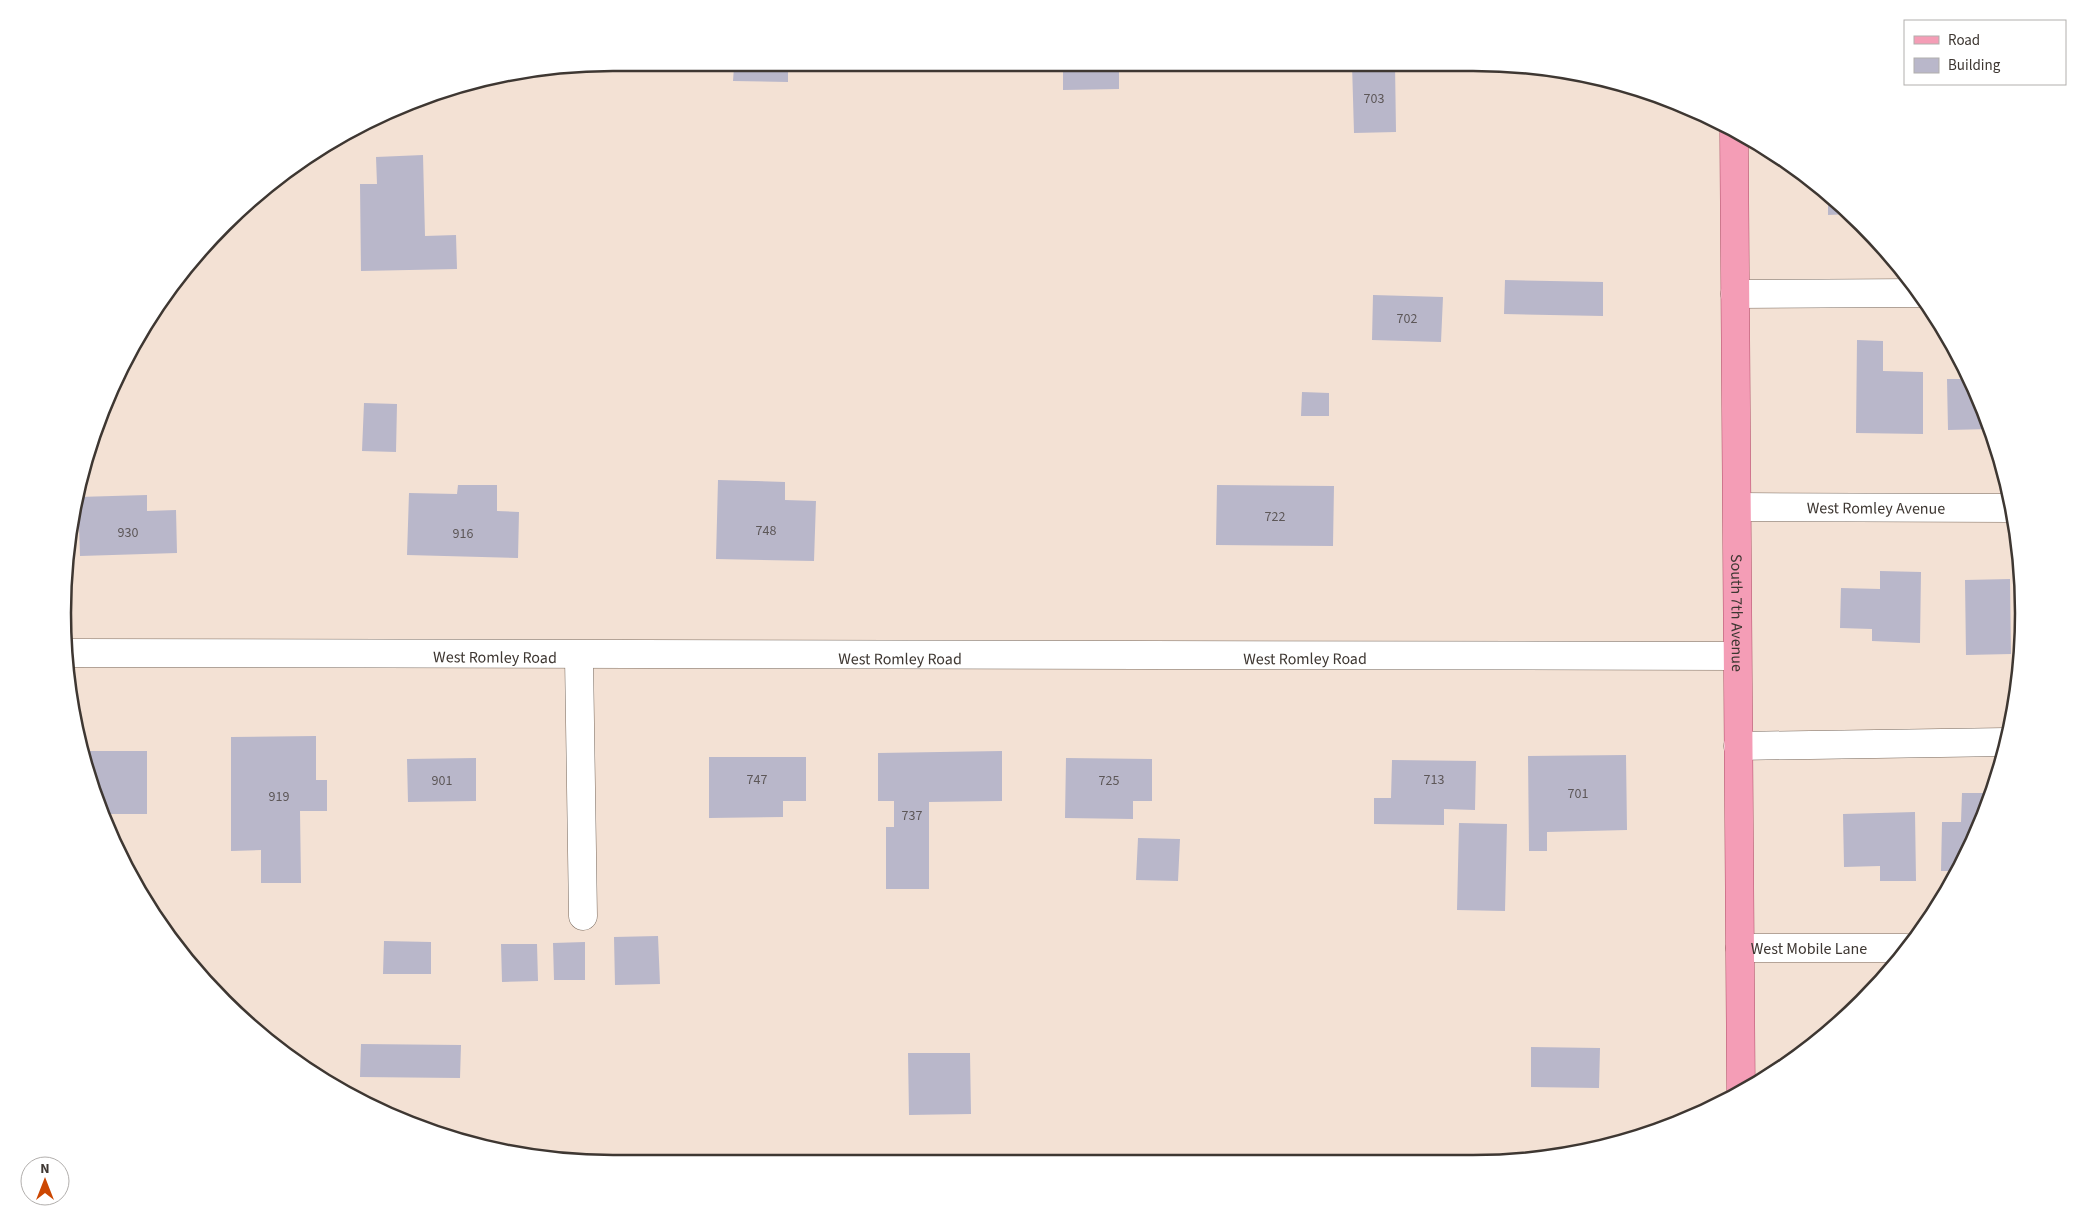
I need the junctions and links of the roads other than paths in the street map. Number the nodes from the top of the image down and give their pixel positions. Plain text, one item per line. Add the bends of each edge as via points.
1 (1734, 139) edge
2 (1910, 293) edge
3 (1735, 294) junction
4 (1738, 507) junction
5 (2004, 508) edge
6 (73, 653) edge
7 (1737, 656) junction
8 (579, 658) junction
9 (1999, 742) edge
10 (1738, 746) junction
11 (583, 916) dead end
12 (1740, 948) junction
13 (1899, 948) edge
14 (1741, 1084) edge

1 - 3 main road, South 7th Avenue
2 - 3 street
3 - 4 main road, South 7th Avenue
4 - 5 street, West Romley Avenue
4 - 7 main road, South 7th Avenue
6 - 8 street, West Romley Road
7 - 8 street, West Romley Road
7 - 10 main road, South 7th Avenue
8 - 11 street
9 - 10 street
10 - 12 main road, South 7th Avenue
12 - 13 street, West Mobile Lane
12 - 14 main road, South 7th Avenue

